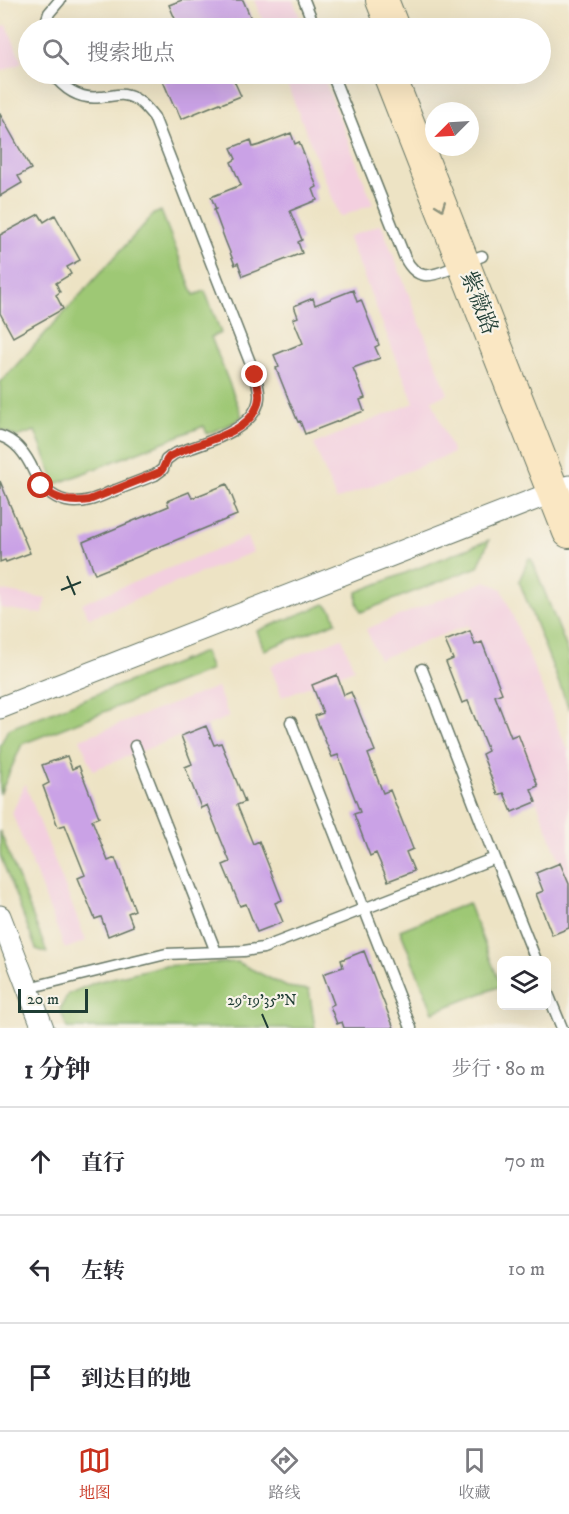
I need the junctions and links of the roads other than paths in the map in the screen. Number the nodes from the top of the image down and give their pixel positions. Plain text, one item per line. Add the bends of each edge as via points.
1 (60, 0) edge
2 (304, 0) edge
3 (360, 0) edge
4 (382, 0) edge
5 (47, 18) edge
6 (311, 18) edge
7 (368, 18) edge
8 (389, 18) edge
9 (61, 84) edge
10 (337, 84) edge
11 (393, 84) edge
12 (415, 84) edge
13 (425, 110) edge
14 (443, 156) edge
15 (482, 256) junction
16 (0, 436) edge
17 (564, 487) edge
18 (569, 532) edge
19 (422, 669) dead end
20 (0, 708) edge
21 (291, 722) dead end
22 (135, 746) dead end
23 (495, 858) junction
24 (364, 908) junction
25 (0, 916) edge
26 (216, 952) junction
27 (534, 956) edge
28 (28, 988) junction
29 (551, 1001) edge
30 (43, 1028) edge
31 (411, 1028) edge
32 (562, 1028) edge

1 - 5 lane
2 - 6 lane
3 - 7 main road
4 - 8 main road
9 - 16 lane via 85,98 124,95 136,99 154,117 255,375 259,399 251,417 235,430 174,454 155,475 77,502 48,493 22,450
10 - 15 lane via 412,270 431,276
11 -> 17 main road, 紫薇路
12 - 13 main road
14 - 15 main road, 紫薇路
15 - 17 main road, 紫薇路
17 - 18 main road, 紫薇路
17 - 20 street
19 - 23 lane
21 - 24 lane
22 - 26 lane
23 - 24 lane
23 - 27 lane
24 - 26 lane via 263,948
24 - 31 lane
25 - 28 street
26 - 28 lane via 154,956
28 - 30 street
29 - 32 lane

